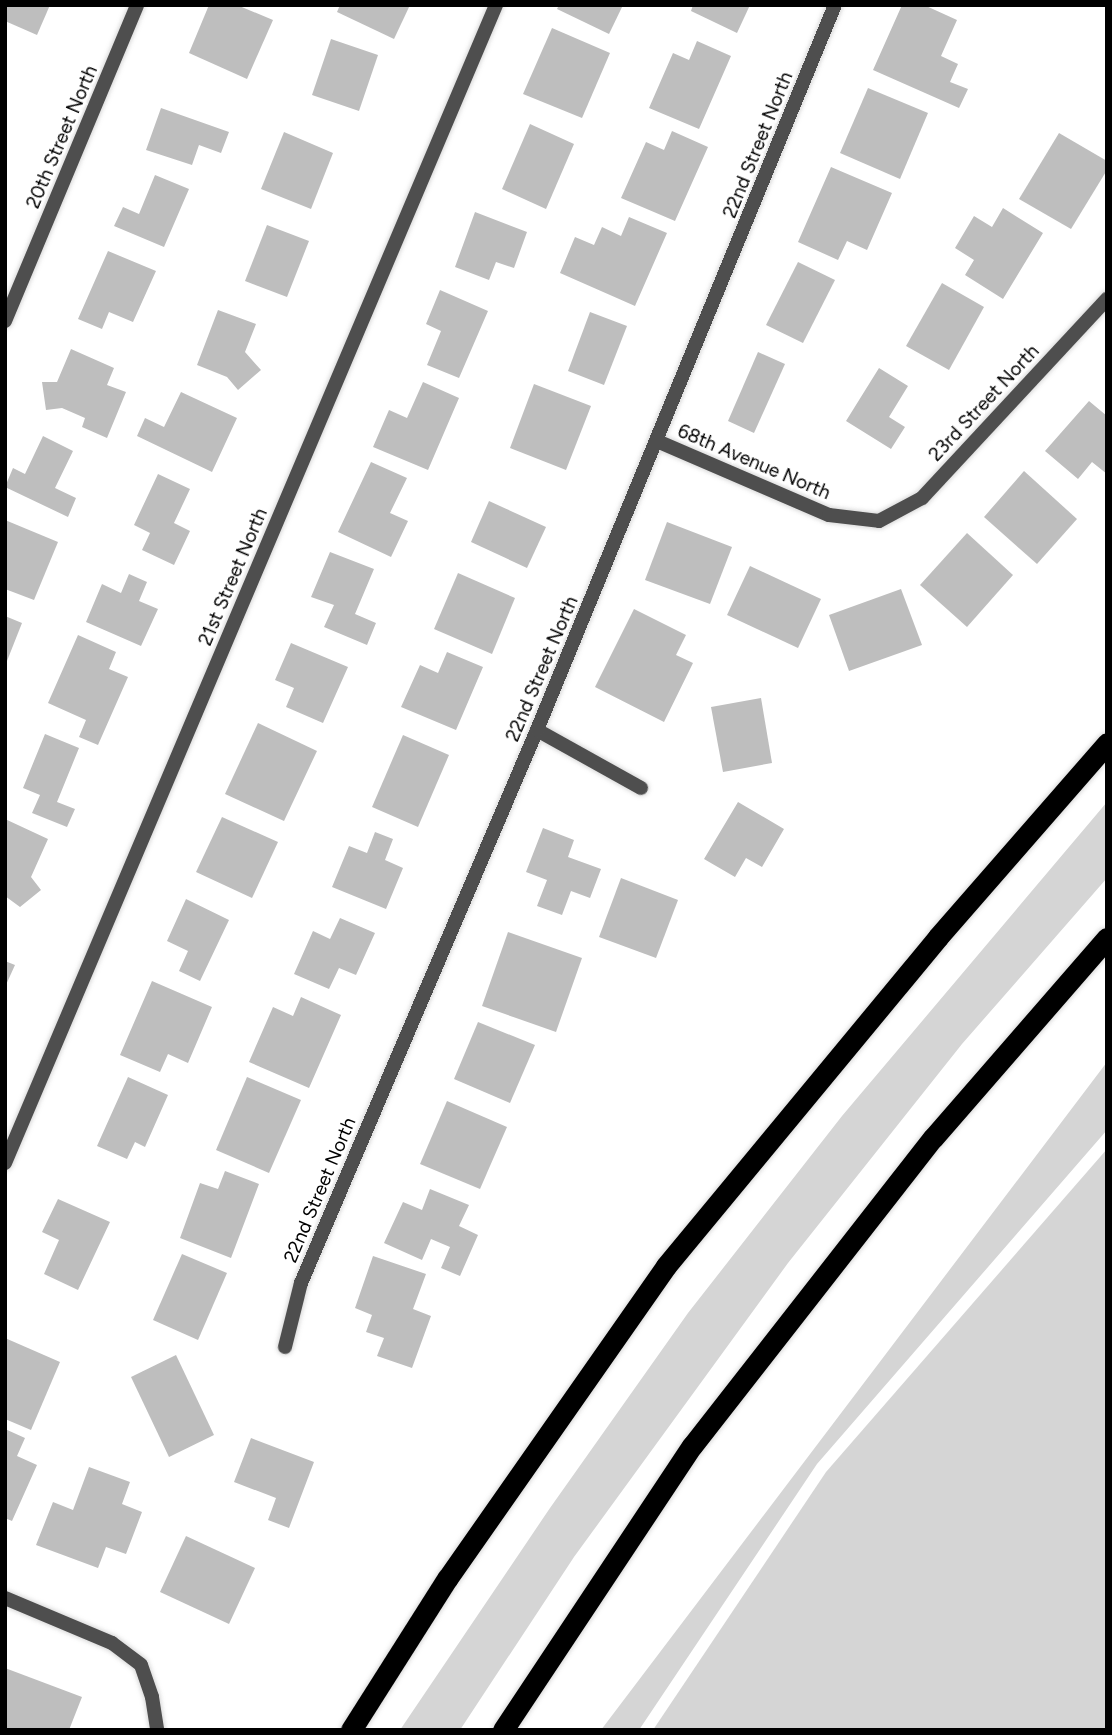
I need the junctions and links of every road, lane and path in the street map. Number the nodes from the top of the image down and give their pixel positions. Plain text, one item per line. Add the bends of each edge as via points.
1 (137, 5) edge
2 (496, 5) edge
3 (835, 5) edge
4 (1107, 299) edge
5 (5, 321) edge
6 (657, 441) junction
7 (879, 521) joint
8 (537, 730) junction
9 (1107, 743) edge
10 (641, 788) dead end
11 (1107, 938) edge
12 (5, 1163) edge
13 (285, 1347) dead end
14 (5, 1598) edge
15 (157, 1730) edge
16 (351, 1730) edge
17 (503, 1730) edge

1 - 5 street, 20th Street North
2 - 12 street, 21st Street North
3 - 6 street, 22nd Street North
4 - 7 street, 23rd Street North via 922,498
6 - 7 street, 68th Avenue North via 829,515
6 - 8 street, 22nd Street North
8 - 10 street
8 - 13 street, 22nd Street North via 301,1283
9 - 16 highway via 938,937 666,1266 447,1579
11 - 17 highway via 933,1138 692,1446
14 - 15 street via 112,1643 141,1665

